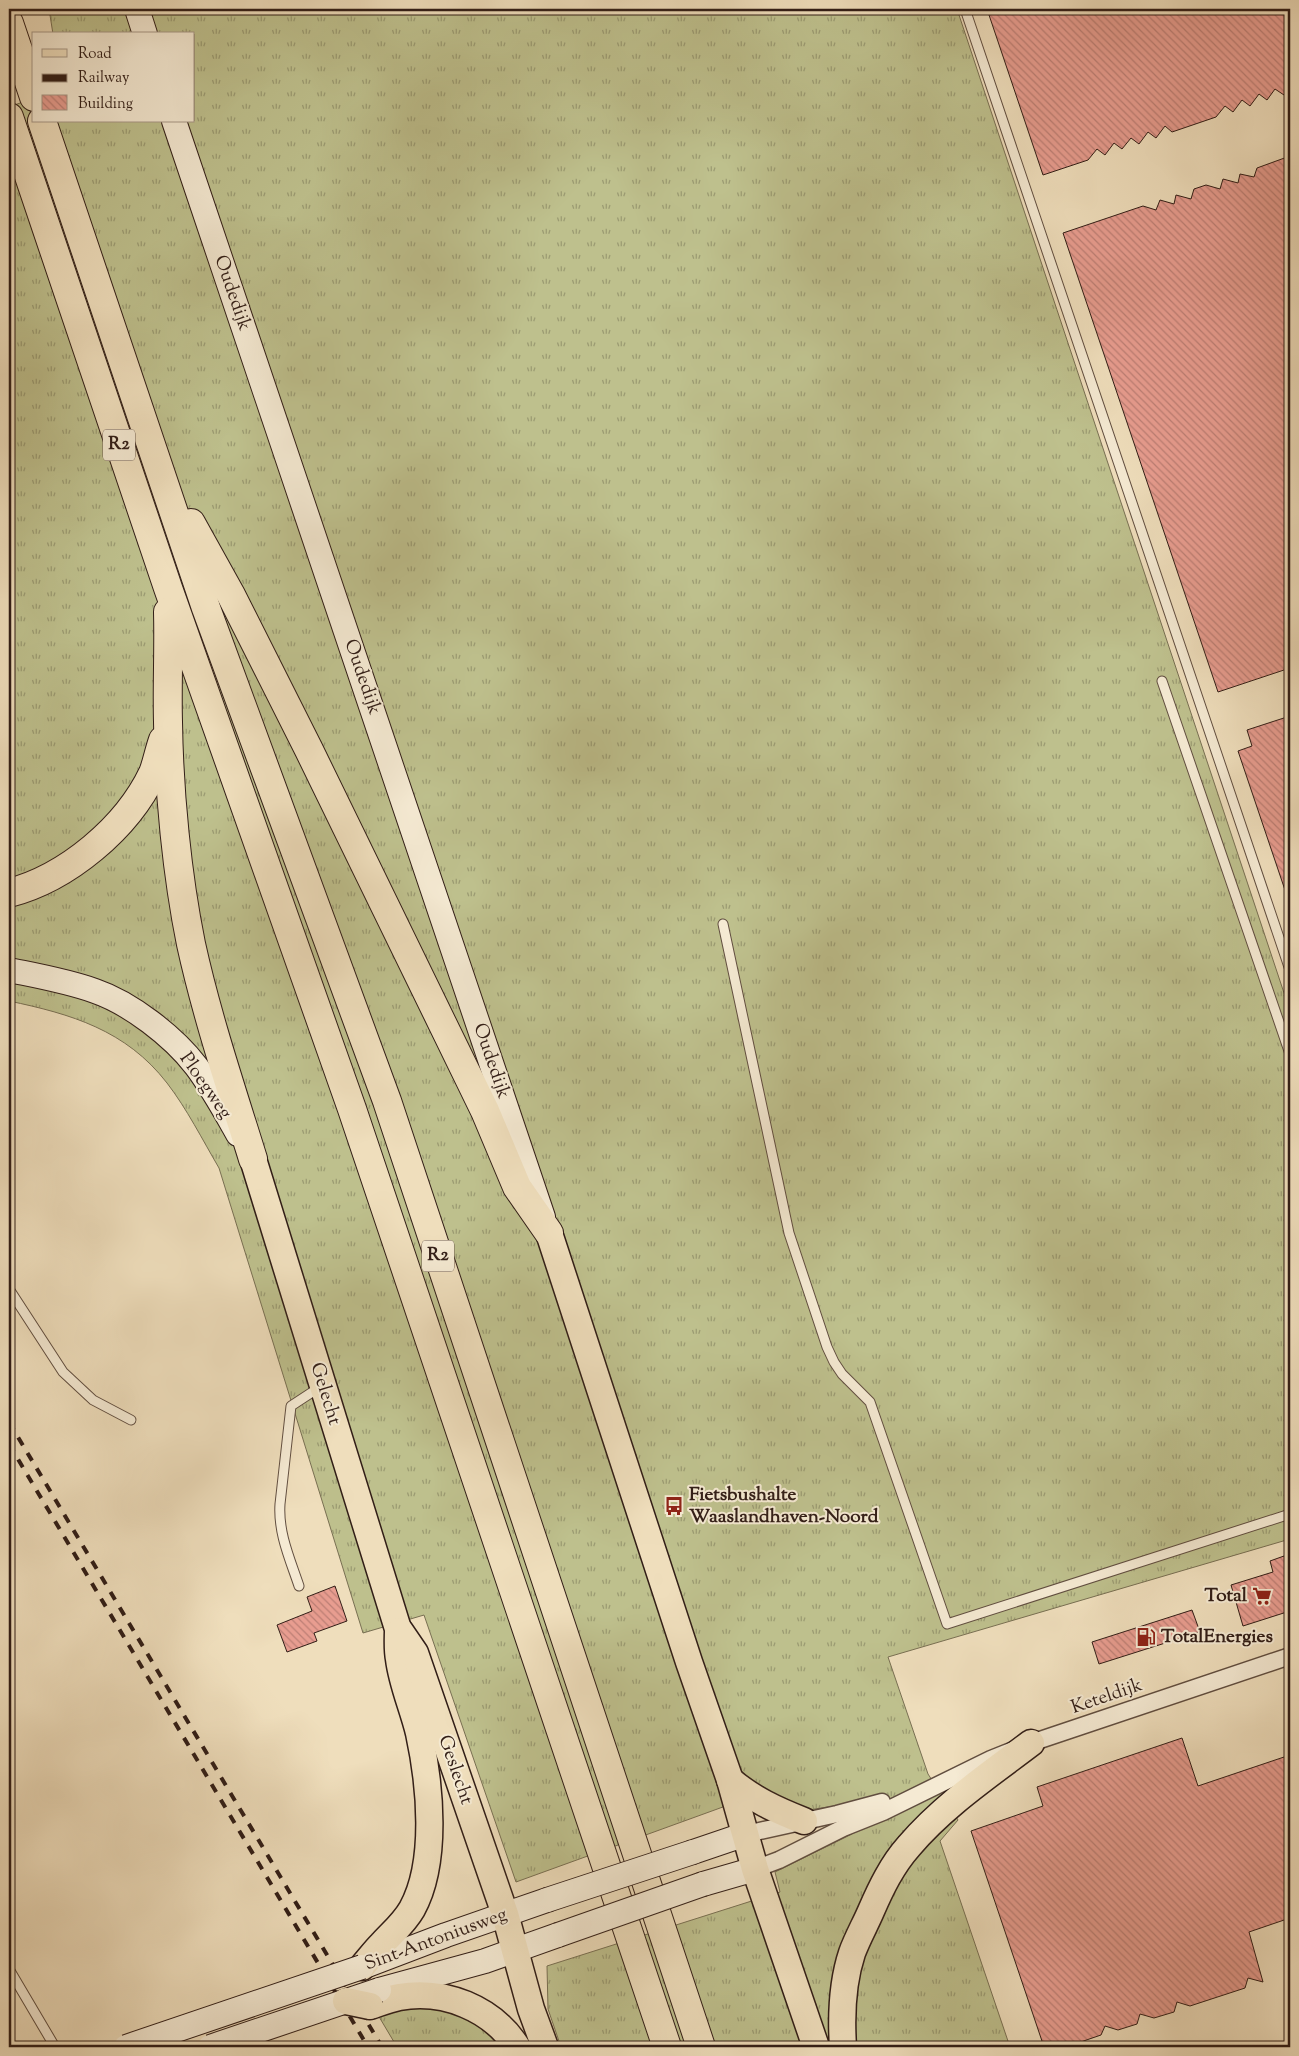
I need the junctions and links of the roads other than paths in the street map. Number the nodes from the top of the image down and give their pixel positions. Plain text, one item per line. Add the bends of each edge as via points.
1 (137, 9) edge
2 (965, 9) edge
3 (9, 23) edge
4 (144, 32) edge
5 (32, 91) edge
6 (9, 117) edge
7 (42, 122) edge
8 (174, 122) edge
9 (161, 470) junction
10 (168, 588) junction
11 (1162, 681) dead end
12 (168, 722) junction
13 (9, 893) edge
14 (723, 924) dead end
15 (9, 970) edge
16 (1290, 970) edge
17 (1290, 1054) edge
18 (253, 1159) junction
19 (549, 1233) junction
20 (9, 1289) edge
21 (322, 1386) junction
22 (131, 1420) dead end
23 (1290, 1514) edge
24 (299, 1586) dead end
25 (398, 1628) junction
26 (1289, 1657) edge
27 (1031, 1743) junction
28 (730, 1780) junction
29 (943, 1782) junction
30 (804, 1821) junction
31 (746, 1834) junction
32 (755, 1869) junction
33 (506, 1914) junction
34 (516, 1950) junction
35 (362, 1967) junction
36 (9, 1968) edge
37 (382, 1996) junction
38 (346, 2001) joint
39 (55, 2047) edge
40 (126, 2047) edge
41 (210, 2047) edge
42 (517, 2047) edge
43 (545, 2047) edge
44 (667, 2047) edge
45 (701, 2047) edge
46 (816, 2047) edge
47 (843, 2047) edge

1 - 4 street
2 - 16 lane
3 - 5 highway
6 - 10 highway, R2
7 - 9 highway, R2
8 - 19 street, Oudedijk
9 - 19 highway, R2 via 231,595 309,750 485,1111 517,1187
9 - 45 highway, R2 via 206,608 390,1110
10 - 12 highway, R2
10 - 44 highway, R2 via 355,1118
11 - 17 lane
12 - 13 highway, R2 via 153,773 131,808 99,844 59,872
12 - 18 highway, R2 via 172,798 191,943
14 - 23 lane via 788,1233 826,1347 842,1374 870,1402 947,1624
15 - 18 street, Ploegweg via 55,979 96,992 154,1025 194,1064 211,1087
18 - 21 main road, Gelecht
19 - 28 main road
20 - 22 lane via 62,1372 93,1400
21 - 24 lane via 291,1406 284,1465 278,1519
21 - 25 main road, Gelecht
25 - 33 main road, Geslecht via 415,1653
25 - 35 main road via 398,1659 418,1733 427,1783 426,1862 422,1888 411,1910 399,1928
26 - 27 street, Keteldijk
27 - 29 street, Keteldijk
27 - 47 main road via 935,1818 908,1846 888,1875 852,1954 841,2022
28 - 30 main road via 763,1804
28 - 31 main road
29 - 30 street, Keteldijk via 873,1805
29 - 32 street, Keteldijk
30 - 31 street, Keteldijk
31 - 32 main road
31 - 33 street, Sint-Antoniusweg, bridge
32 - 34 street, Sint-Antoniusweg, bridge
32 - 46 main road
33 - 34 main road, Geslecht
33 - 35 street, Sint-Antoniusweg
34 - 37 street, Sint-Antoniusweg
34 - 43 main road, Geslecht via 531,2009
35 - 40 street, Sint-Antoniusweg, bridge
36 - 39 lane
37 - 38 main road, bridge via 370,2006
37 - 42 main road via 446,1997 468,2005 492,2021
38 - 41 street, bridge

